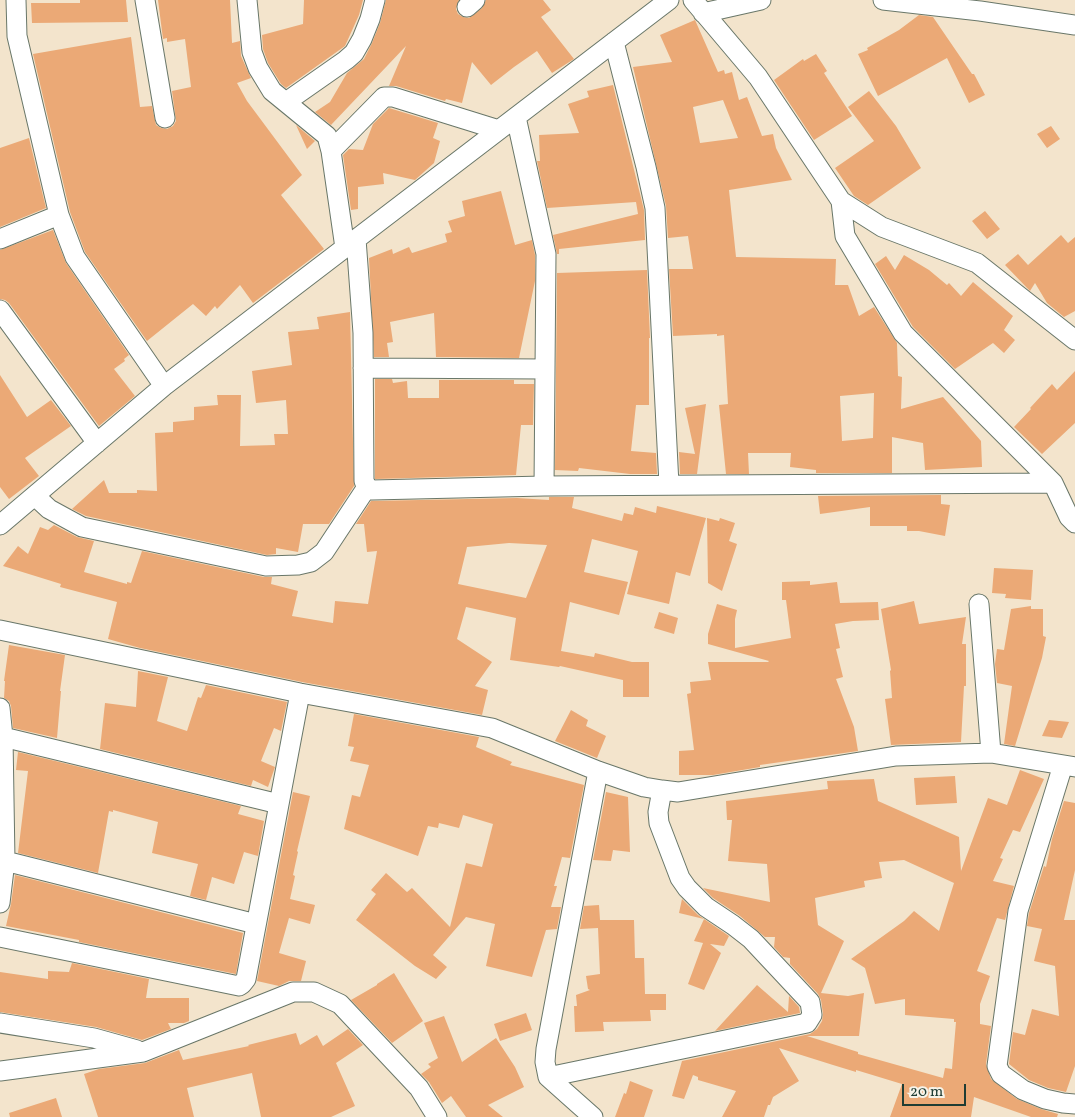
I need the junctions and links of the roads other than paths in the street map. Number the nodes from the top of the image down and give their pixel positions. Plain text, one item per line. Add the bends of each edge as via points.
1 (16, 0) edge
2 (145, 0) edge
3 (247, 0) edge
4 (375, 0) edge
5 (670, 0) edge
6 (761, 0) edge
7 (883, 0) edge
8 (698, 6) edge
9 (1075, 25) edge
10 (614, 42) junction
11 (286, 102) junction
12 (516, 117) junction
13 (165, 118) dead end
14 (499, 130) junction
15 (332, 151) junction
16 (841, 201) junction
17 (59, 215) junction
18 (0, 240) edge
19 (350, 244) junction
20 (0, 310) edge
21 (1075, 340) edge
22 (363, 368) junction
23 (544, 369) junction
24 (164, 386) junction
25 (97, 443) junction
26 (1053, 483) junction
27 (669, 485) junction
28 (544, 486) junction
29 (367, 487) junction
30 (35, 496) junction
31 (3, 516) edge
32 (1075, 523) edge
33 (980, 604) dead end
34 (0, 630) edge
35 (300, 693) junction
36 (0, 708) edge
37 (3, 736) junction
38 (991, 753) junction
39 (1069, 766) edge
40 (598, 771) junction
41 (662, 790) junction
42 (279, 804) junction
43 (6, 861) junction
44 (0, 903) edge
45 (256, 924) junction
46 (0, 937) edge
47 (0, 1023) edge
48 (143, 1052) junction
49 (0, 1071) edge
50 (548, 1077) junction
51 (1075, 1104) edge
52 (437, 1117) edge
53 (593, 1117) edge

1 - 17 street via 16,36
2 - 13 street
3 - 11 street via 252,52 258,68 272,91
4 - 11 street via 354,53
5 - 10 street
6 - 8 street
7 - 9 street via 980,10
8 - 16 street via 758,78
10 - 12 street
10 - 27 street via 655,208
11 - 15 street via 327,136
12 - 14 street
12 - 23 street via 546,254
14 - 15 street via 393,96 384,97
14 - 19 street
15 - 19 street
16 - 21 street via 882,227 977,263
16 - 26 street via 845,236 903,333
17 - 18 street
17 - 24 street via 75,257
19 - 22 street via 363,333
19 - 24 street
20 - 25 street
22 - 23 street
22 - 29 street via 364,481
23 - 28 street
24 - 25 street
25 - 30 street
26 - 27 street
26 - 32 street
27 - 28 street
28 - 29 street via 372,490
29 - 30 street via 324,552 311,562 290,566 266,566 82,527 49,510
30 - 31 street
33 - 38 street
34 - 35 street
35 - 40 street via 492,728
35 - 42 street
36 - 37 street
37 - 42 street
37 - 43 street
38 - 39 street
38 - 41 street via 896,756 678,792
39 - 51 street via 1018,911 997,1066 1001,1074 1023,1090 1063,1104
40 - 41 street
40 - 50 street via 546,1049
41 - 50 street via 659,823 680,878 706,907 757,946 810,1002 812,1015 807,1023
42 - 45 street
43 - 44 street
43 - 45 street
45 - 46 street via 246,979 239,986
47 - 48 street via 94,1038
48 - 49 street
48 - 52 street via 293,992 314,992 340,1004 414,1082
50 - 53 street

